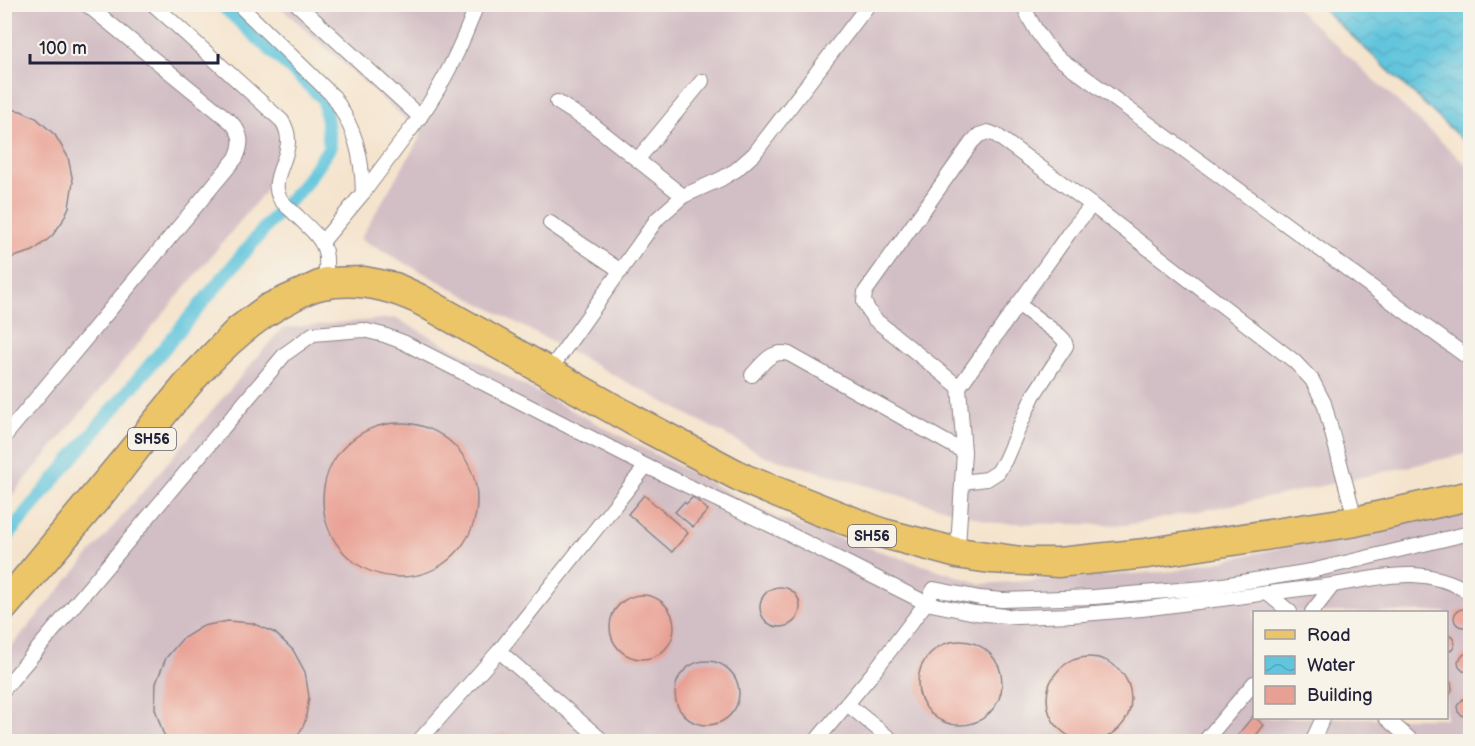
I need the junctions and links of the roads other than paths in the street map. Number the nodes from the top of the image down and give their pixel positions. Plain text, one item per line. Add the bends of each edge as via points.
1 (86, 4) edge
2 (153, 4) edge
3 (238, 4) edge
4 (297, 4) edge
5 (477, 4) edge
6 (869, 4) edge
7 (1023, 4) edge
8 (702, 81) dead end
9 (557, 102) dead end
10 (420, 117) junction
11 (638, 159) junction
12 (363, 192) junction
13 (683, 196) junction
14 (1092, 205) junction
15 (550, 223) dead end
16 (322, 242) junction
17 (621, 272) junction
18 (324, 283) junction
19 (1018, 304) junction
20 (1470, 358) edge
21 (552, 367) junction
22 (752, 375) dead end
23 (958, 387) junction
24 (4, 437) edge
25 (964, 452) junction
26 (646, 466) junction
27 (962, 482) junction
28 (1470, 489) edge
29 (1470, 502) edge
30 (1354, 515) junction
31 (1470, 533) edge
32 (958, 546) junction
33 (1333, 585) junction
34 (1470, 592) edge
35 (1267, 593) junction
36 (4, 596) edge
37 (926, 603) junction
38 (1289, 611) edge
39 (1313, 611) edge
40 (4, 616) edge
41 (499, 651) junction
42 (1253, 684) edge
43 (4, 689) edge
44 (847, 704) junction
45 (1322, 719) edge
46 (1388, 719) edge
47 (418, 741) edge
48 (604, 741) edge
49 (815, 741) edge
50 (894, 741) edge
51 (1204, 741) edge
52 (1312, 741) edge
53 (1413, 741) edge

1 - 24 lane via 231,122 240,131 241,146 236,158
2 - 16 lane via 282,121 289,141 277,188 279,198
3 - 12 lane via 334,97 356,139
4 - 10 lane
5 - 10 lane via 444,83
6 - 13 lane via 754,154 720,180
7 - 20 lane via 1041,39 1056,56
8 - 11 lane
9 - 11 lane
10 - 12 lane
11 - 13 lane
12 - 16 lane
13 - 17 lane via 657,219
14 - 19 lane
14 - 23 lane via 996,135 988,132 972,142 865,292 864,302 873,318
14 - 30 lane via 1277,347 1312,380 1324,403
15 - 17 lane
16 - 18 lane via 326,251
17 - 21 lane
18 - 21 main road, SH56 via 365,275 396,281
18 - 29 main road, SH56 via 392,294 416,305 742,485 858,531 957,560 1058,569 1147,560 1356,528
18 - 36 main road, SH56 via 265,303 234,326 189,373
18 - 40 main road, SH56 via 243,336 198,382
19 - 23 lane
19 - 27 lane via 1059,334 1066,346 1033,396 998,472 987,479
21 - 32 main road, SH56 via 747,473 884,526
22 - 25 lane via 777,352 789,354
23 - 25 lane
25 - 27 lane
26 - 37 lane
26 - 41 lane
26 - 43 lane via 403,342 363,330 314,334 285,354
27 - 32 lane
28 - 30 main road, SH56
30 - 32 main road, SH56 via 1145,547 1058,556
31 - 37 lane via 1311,571 1203,588 1002,600 933,588
33 - 34 lane via 1419,574 1455,583
33 - 35 lane
33 - 39 lane
35 - 37 lane via 1142,609 1017,617
35 - 38 lane
37 - 44 lane
41 - 47 lane
41 - 48 lane
42 - 51 lane
44 - 49 lane
44 - 50 lane
45 - 52 lane
46 - 53 lane

